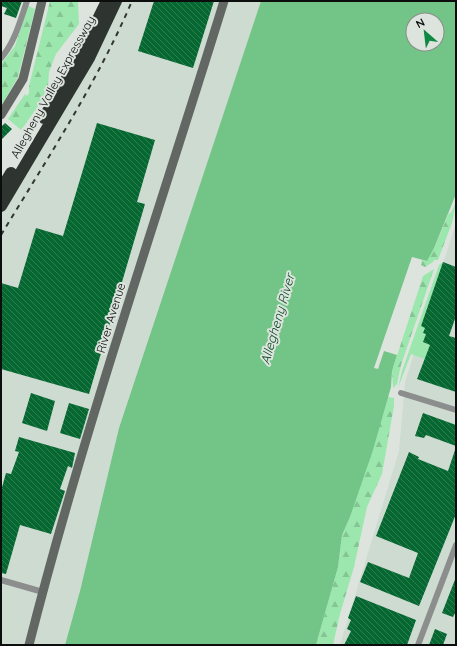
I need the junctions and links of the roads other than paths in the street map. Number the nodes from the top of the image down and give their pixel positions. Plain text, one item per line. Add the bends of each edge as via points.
1 (27, 1) edge
2 (42, 1) edge
3 (107, 1) edge
4 (116, 1) edge
5 (224, 1) edge
6 (1, 58) edge
7 (1, 115) edge
8 (1, 190) edge
9 (1, 206) edge
10 (401, 393) dead end
11 (456, 410) edge
12 (456, 545) edge
13 (1, 580) edge
14 (43, 592) junction
15 (29, 645) edge
16 (418, 645) edge

1 - 6 street via 14,39
2 - 7 street via 23,80
3 - 8 highway, Allegheny Valley Expressway via 80,56
4 - 9 highway, Allegheny Valley Expressway via 89,58
5 - 14 street, River Avenue via 158,205
10 - 11 street
12 - 16 street
13 - 14 street
14 - 15 street, River Avenue

